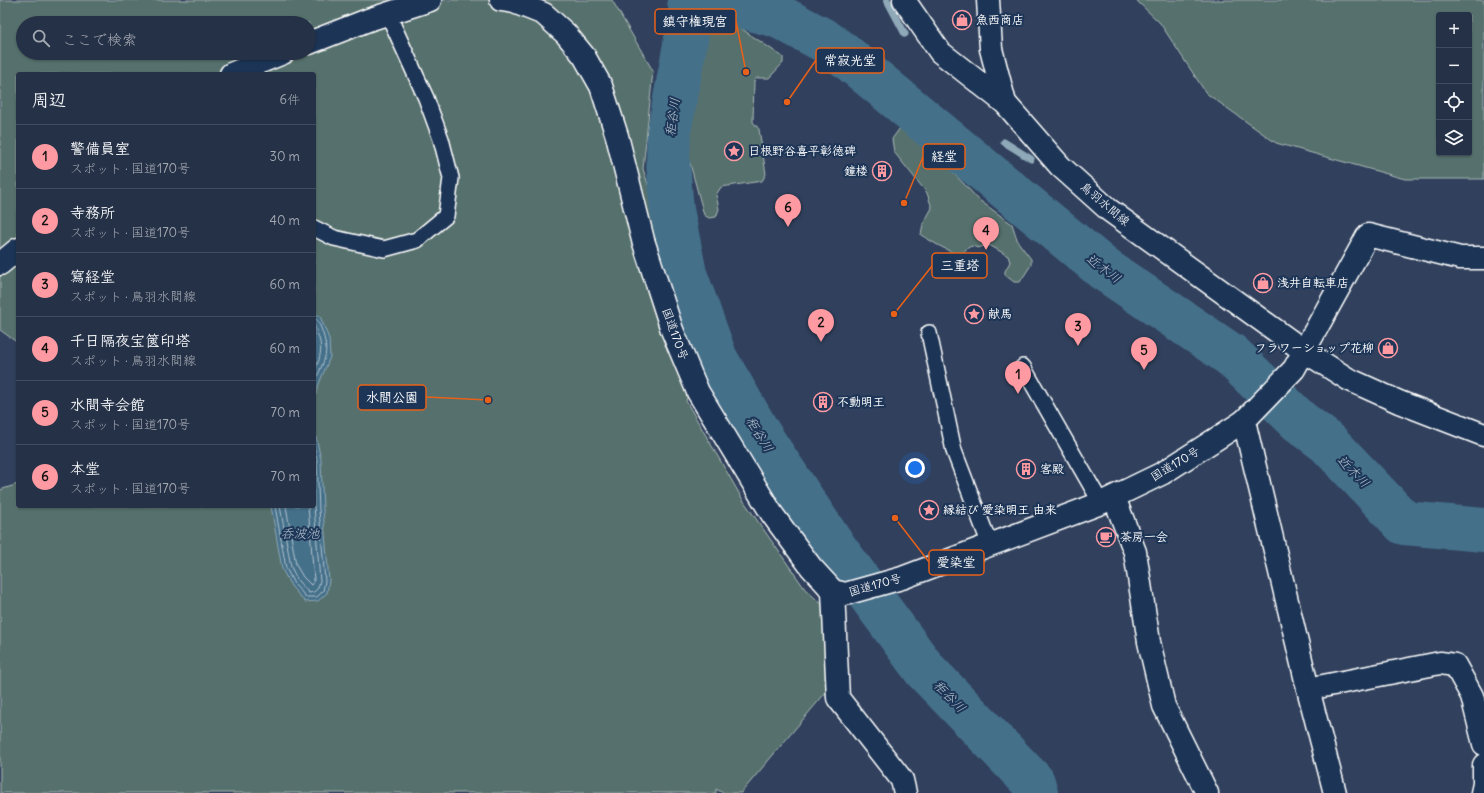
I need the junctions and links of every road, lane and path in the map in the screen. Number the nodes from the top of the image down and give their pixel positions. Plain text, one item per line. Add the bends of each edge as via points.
1 (430, 0) edge
2 (501, 0) edge
3 (904, 0) edge
4 (988, 0) edge
5 (388, 14) junction
6 (316, 40) edge
7 (266, 60) edge
8 (236, 72) edge
9 (1005, 103) junction
10 (316, 229) edge
11 (16, 251) edge
12 (1484, 258) edge
13 (0, 264) edge
14 (929, 333) dead end
15 (1299, 360) junction
16 (1023, 367) dead end
17 (1248, 416) junction
18 (1484, 435) edge
19 (1108, 500) junction
20 (990, 545) junction
21 (839, 593) junction
22 (1308, 689) junction
23 (1484, 744) edge
24 (1484, 765) edge
25 (905, 793) edge
26 (1207, 793) edge
27 (1335, 793) edge
28 (1482, 793) edge

1 - 5 main road
2 - 21 main road, 国道170号 via 514,2 544,14 566,34 584,56 601,86 617,136 643,240 672,330 698,392 772,514 811,567
3 - 9 main road via 940,52
4 - 9 main road, 鳥羽水間線 via 992,49
5 - 6 main road
5 - 10 lane via 442,139 451,178 446,216 417,240 384,249 334,238
7 - 8 main road
9 - 15 main road, 鳥羽水間線 via 1060,166 1109,210
11 - 13 main road
12 - 15 main road, 国道170号 via 1460,258 1368,235
14 - 20 lane via 954,451
15 - 17 main road, 国道170号
15 - 18 main road
16 - 19 lane
17 - 19 main road, 国道170号 via 1163,473
17 - 22 main road
19 - 20 main road, 国道170号
19 - 26 main road via 1136,552 1149,642 1164,706
20 - 21 main road, 国道170号 via 902,578
21 - 25 main road via 838,698 902,780
22 - 23 main road via 1440,663 1455,665 1472,696
22 - 27 main road
24 - 28 main road

